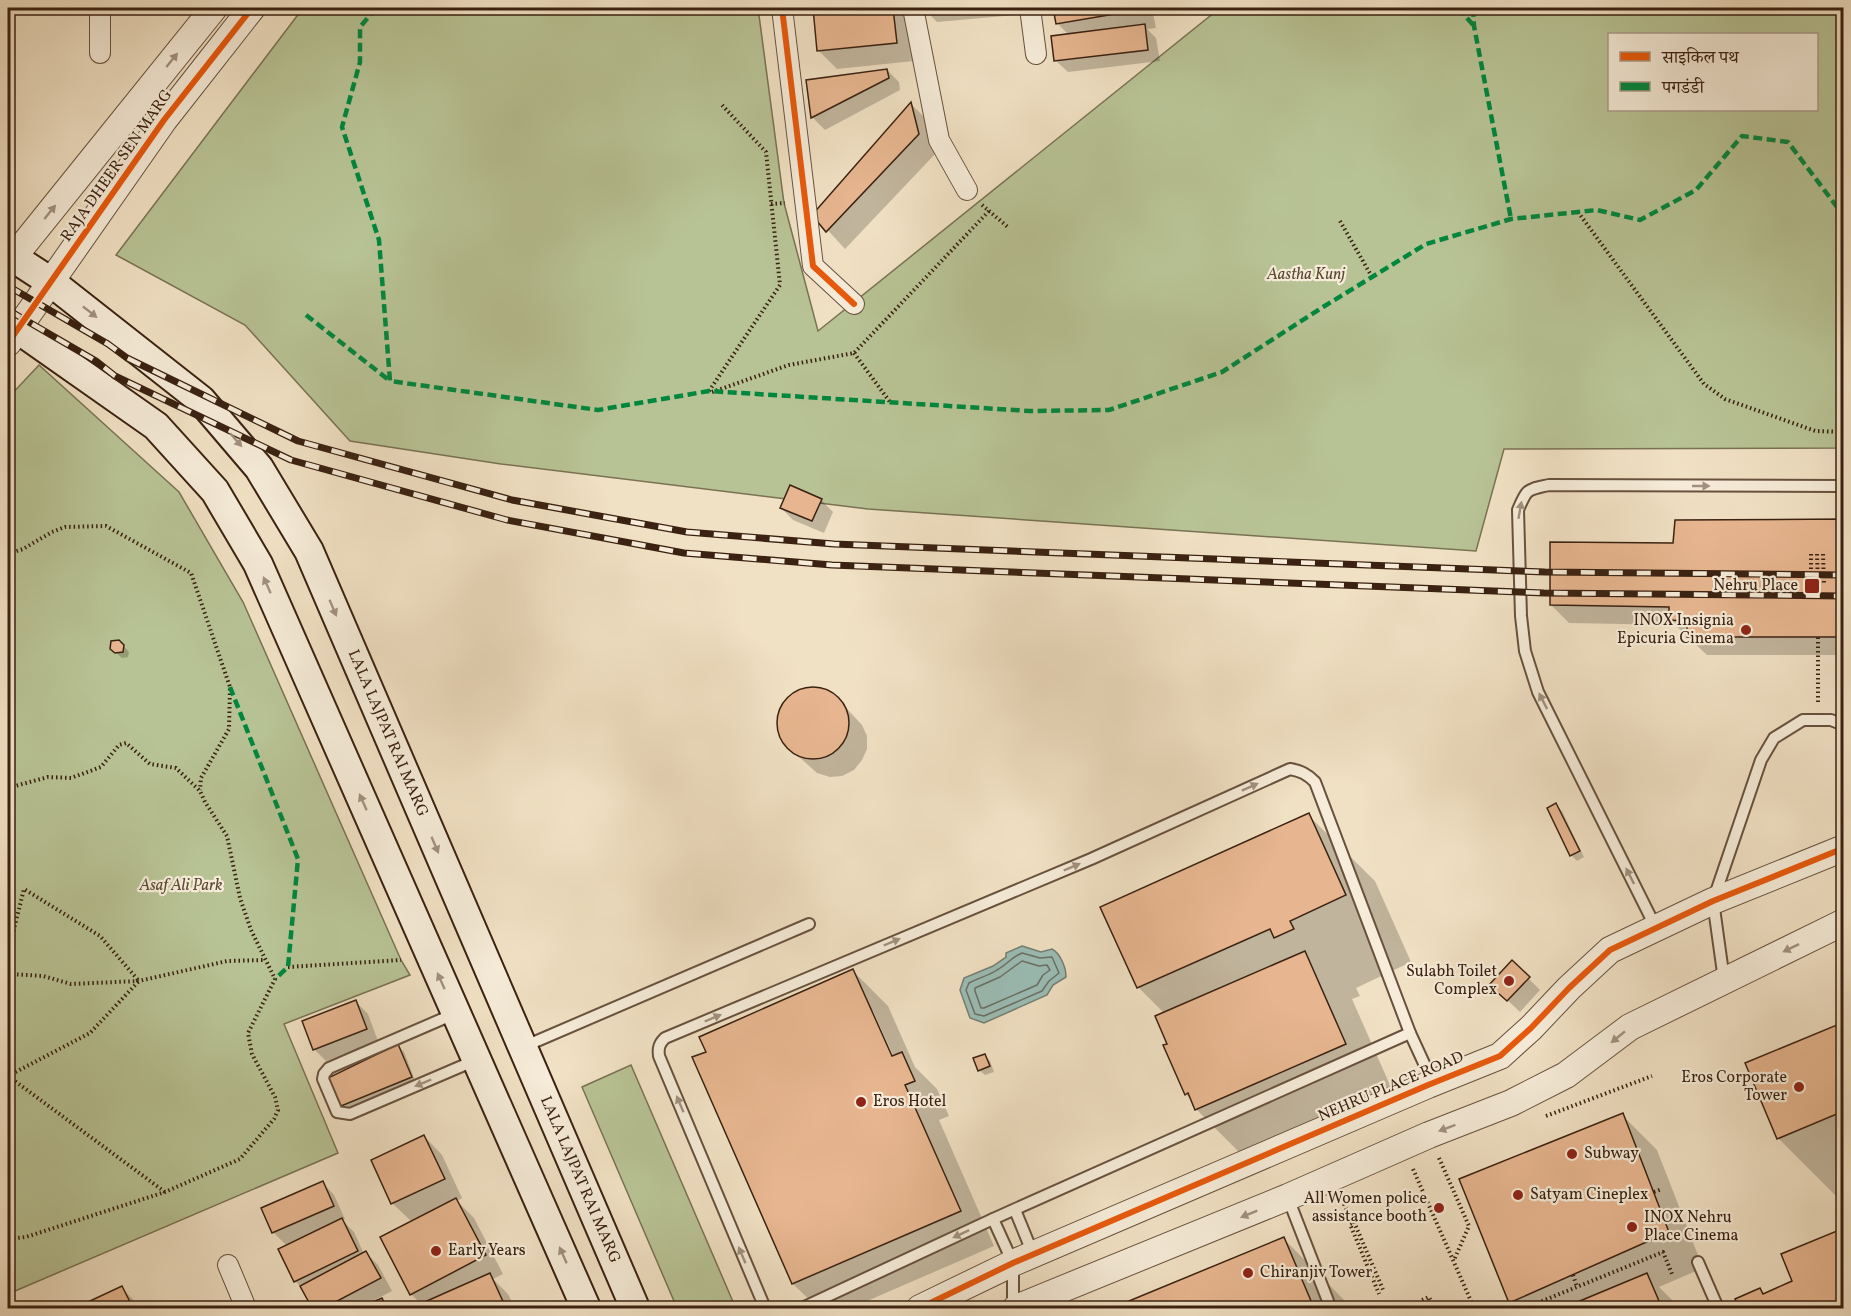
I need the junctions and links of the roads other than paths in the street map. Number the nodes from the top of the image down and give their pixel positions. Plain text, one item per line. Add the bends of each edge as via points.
1 (100, 8) edge
2 (214, 8) edge
3 (252, 8) edge
4 (782, 8) edge
5 (913, 8) edge
6 (1030, 8) edge
7 (100, 53) dead end
8 (1036, 54) dead end
9 (966, 190) dead end
10 (9, 259) edge
11 (51, 282) junction
12 (854, 304) dead end
13 (11, 331) edge
14 (1844, 486) edge
15 (1844, 725) edge
16 (1844, 848) edge
17 (1713, 902) junction
18 (1844, 922) edge
19 (809, 924) dead end
20 (1656, 928) junction
21 (1724, 981) junction
22 (456, 1013) junction
23 (1410, 1034) junction
24 (523, 1047) junction
25 (477, 1060) junction
26 (1433, 1083) junction
27 (1288, 1197) junction
28 (1015, 1210) junction
29 (993, 1219) junction
30 (1023, 1259) junction
31 (1698, 1262) dead end
32 (228, 1265) dead end
33 (246, 1308) edge
34 (586, 1308) edge
35 (635, 1308) edge
36 (765, 1308) edge
37 (802, 1308) edge
38 (920, 1308) edge
39 (1015, 1308) edge
40 (1326, 1308) edge
41 (1718, 1308) edge

1 - 7 street
10 -> 2 street, RAJA DHEER SEN MARG
3 - 11 street, RAJA DHEER SEN MARG via 164,120
4 - 12 street via 813,266
5 - 9 street via 939,140
6 - 8 street
10 - 11 main road, LALA LAJPAT RAI MARG
11 - 13 street, RAJA DHEER SEN MARG
11 -> 24 main road, LALA LAJPAT RAI MARG via 201,400 260,468 309,551
22 -> 13 main road via 258,564 215,491 156,426
20 -> 14 lane via 1538,692 1525,651 1521,616 1518,510 1528,490 1548,485
15 - 17 lane via 1831,720 1803,720 1774,738 1761,760
16 - 17 street, NEHRU PLACE ROAD
17 - 20 street, NEHRU PLACE ROAD
17 - 21 lane
18 -> 21 street
19 - 24 lane
20 - 26 street, NEHRU PLACE ROAD via 1610,950 1500,1056
21 -> 27 street via 1630,1027 1548,1085
22 - 25 main road
25 -> 22 lane via 350,1114 337,1112 324,1079 329,1068
23 - 26 lane
23 - 28 lane
36 -> 23 lane via 659,1056 660,1043 1290,770 1307,774 1315,782
24 - 35 main road, LALA LAJPAT RAI MARG
34 -> 25 main road
26 - 30 street, NEHRU PLACE ROAD
27 -> 39 street
27 - 40 lane via 1328,1301
28 - 29 lane
28 - 30 lane
29 - 30 lane
29 -> 37 lane
30 - 38 street, NEHRU PLACE ROAD
30 - 39 lane
31 - 41 lane
32 - 33 street

